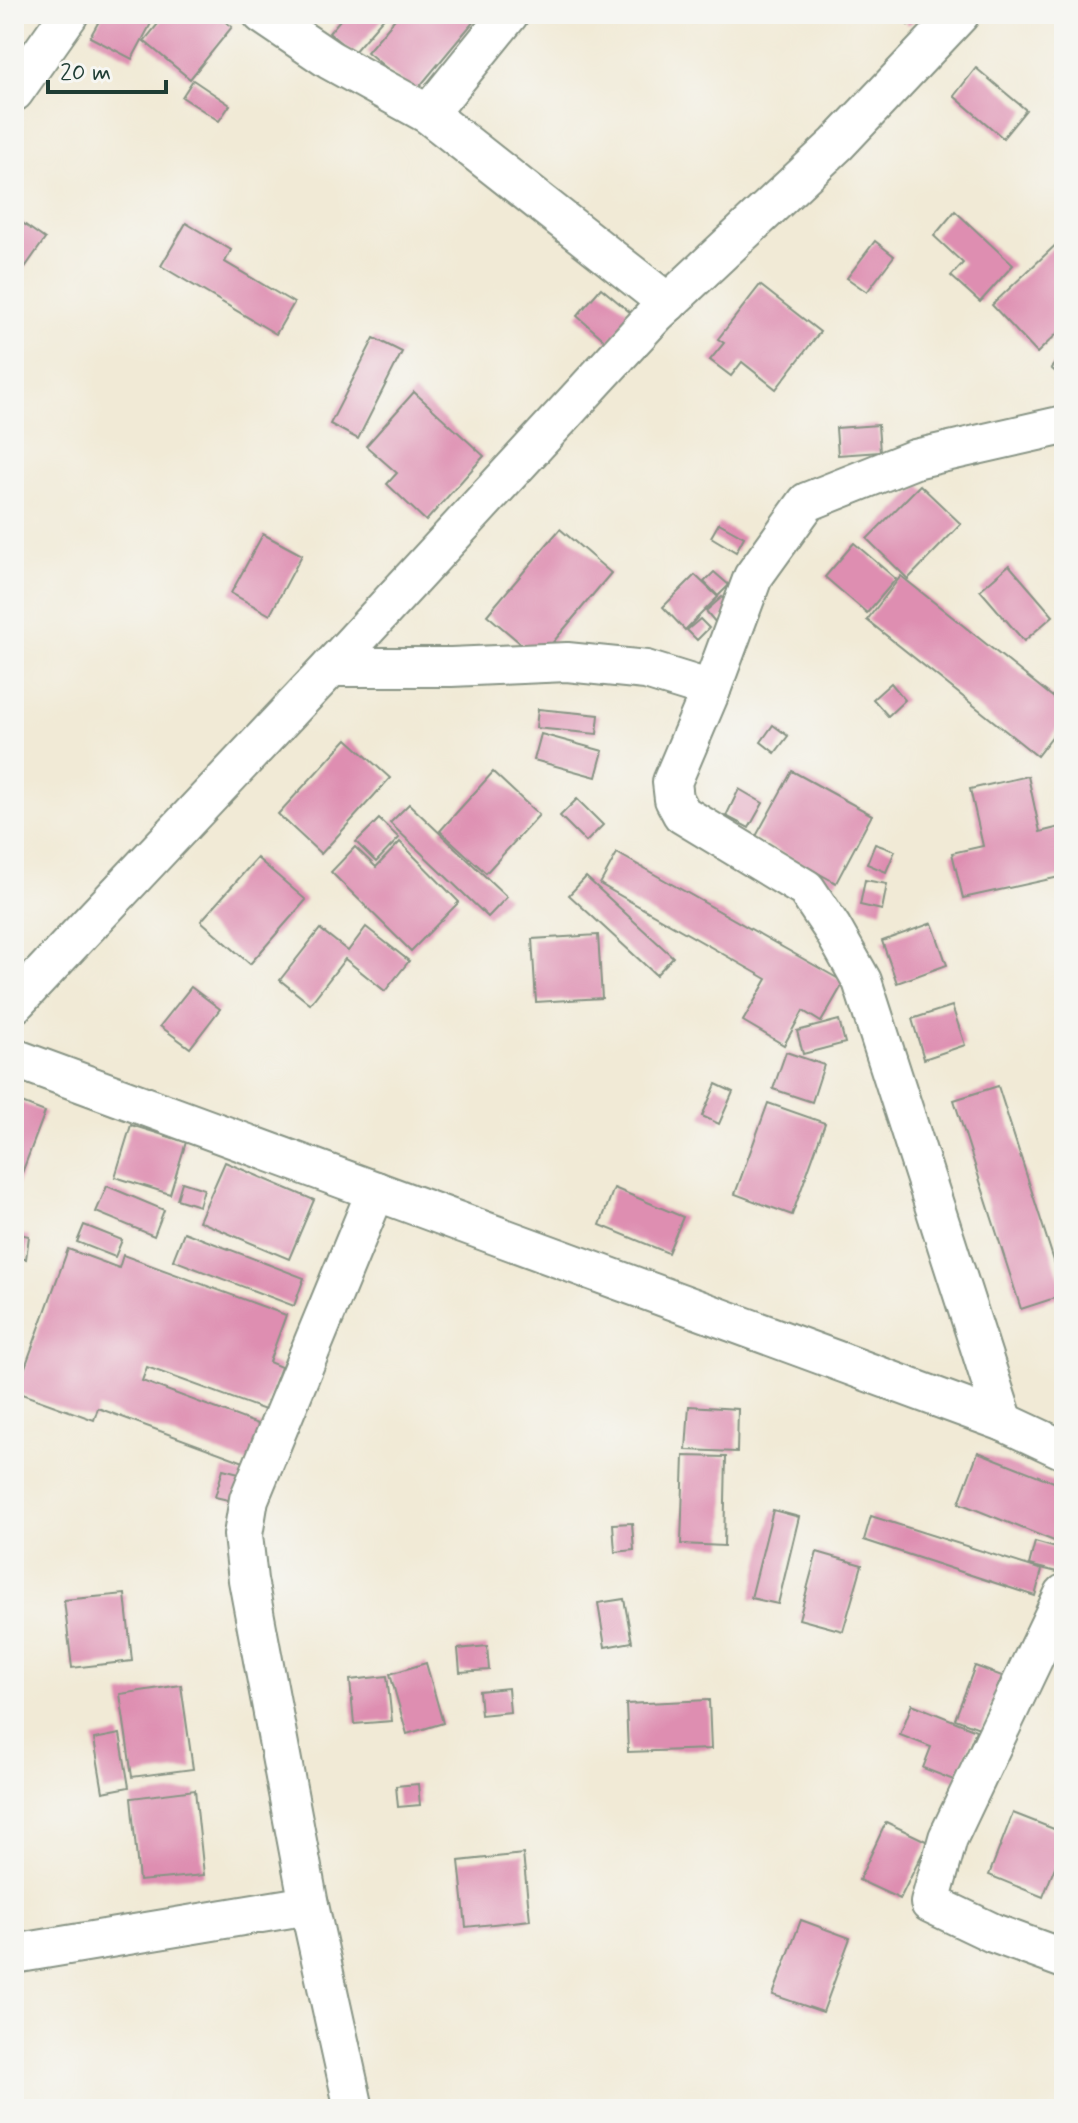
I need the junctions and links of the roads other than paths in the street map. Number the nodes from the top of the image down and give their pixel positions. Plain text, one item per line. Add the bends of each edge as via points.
1 (69, 14) edge
2 (262, 14) edge
3 (509, 14) edge
4 (960, 14) edge
5 (14, 92) edge
6 (428, 114) junction
7 (668, 303) junction
8 (1064, 425) edge
9 (331, 667) junction
10 (711, 690) junction
11 (14, 1004) edge
12 (14, 1058) edge
13 (376, 1191) junction
14 (1004, 1422) junction
15 (1064, 1450) edge
16 (1064, 1594) edge
17 (309, 1905) junction
18 (14, 1954) edge
19 (1064, 1959) edge
20 (354, 2109) edge

1 - 5 street
2 - 6 street via 330,60
3 - 6 street
4 - 7 street via 837,144
6 - 7 street
7 - 9 street
8 - 10 street via 915,459 807,502 753,577
9 - 10 street via 567,662 646,670
9 - 11 street
10 - 14 street via 672,782 674,799 682,814 806,889 862,981
12 - 13 street
13 - 14 street
13 - 17 street via 249,1499 243,1535
14 - 15 street
16 - 19 street via 948,1838 930,1903
17 - 18 street
17 - 20 street

